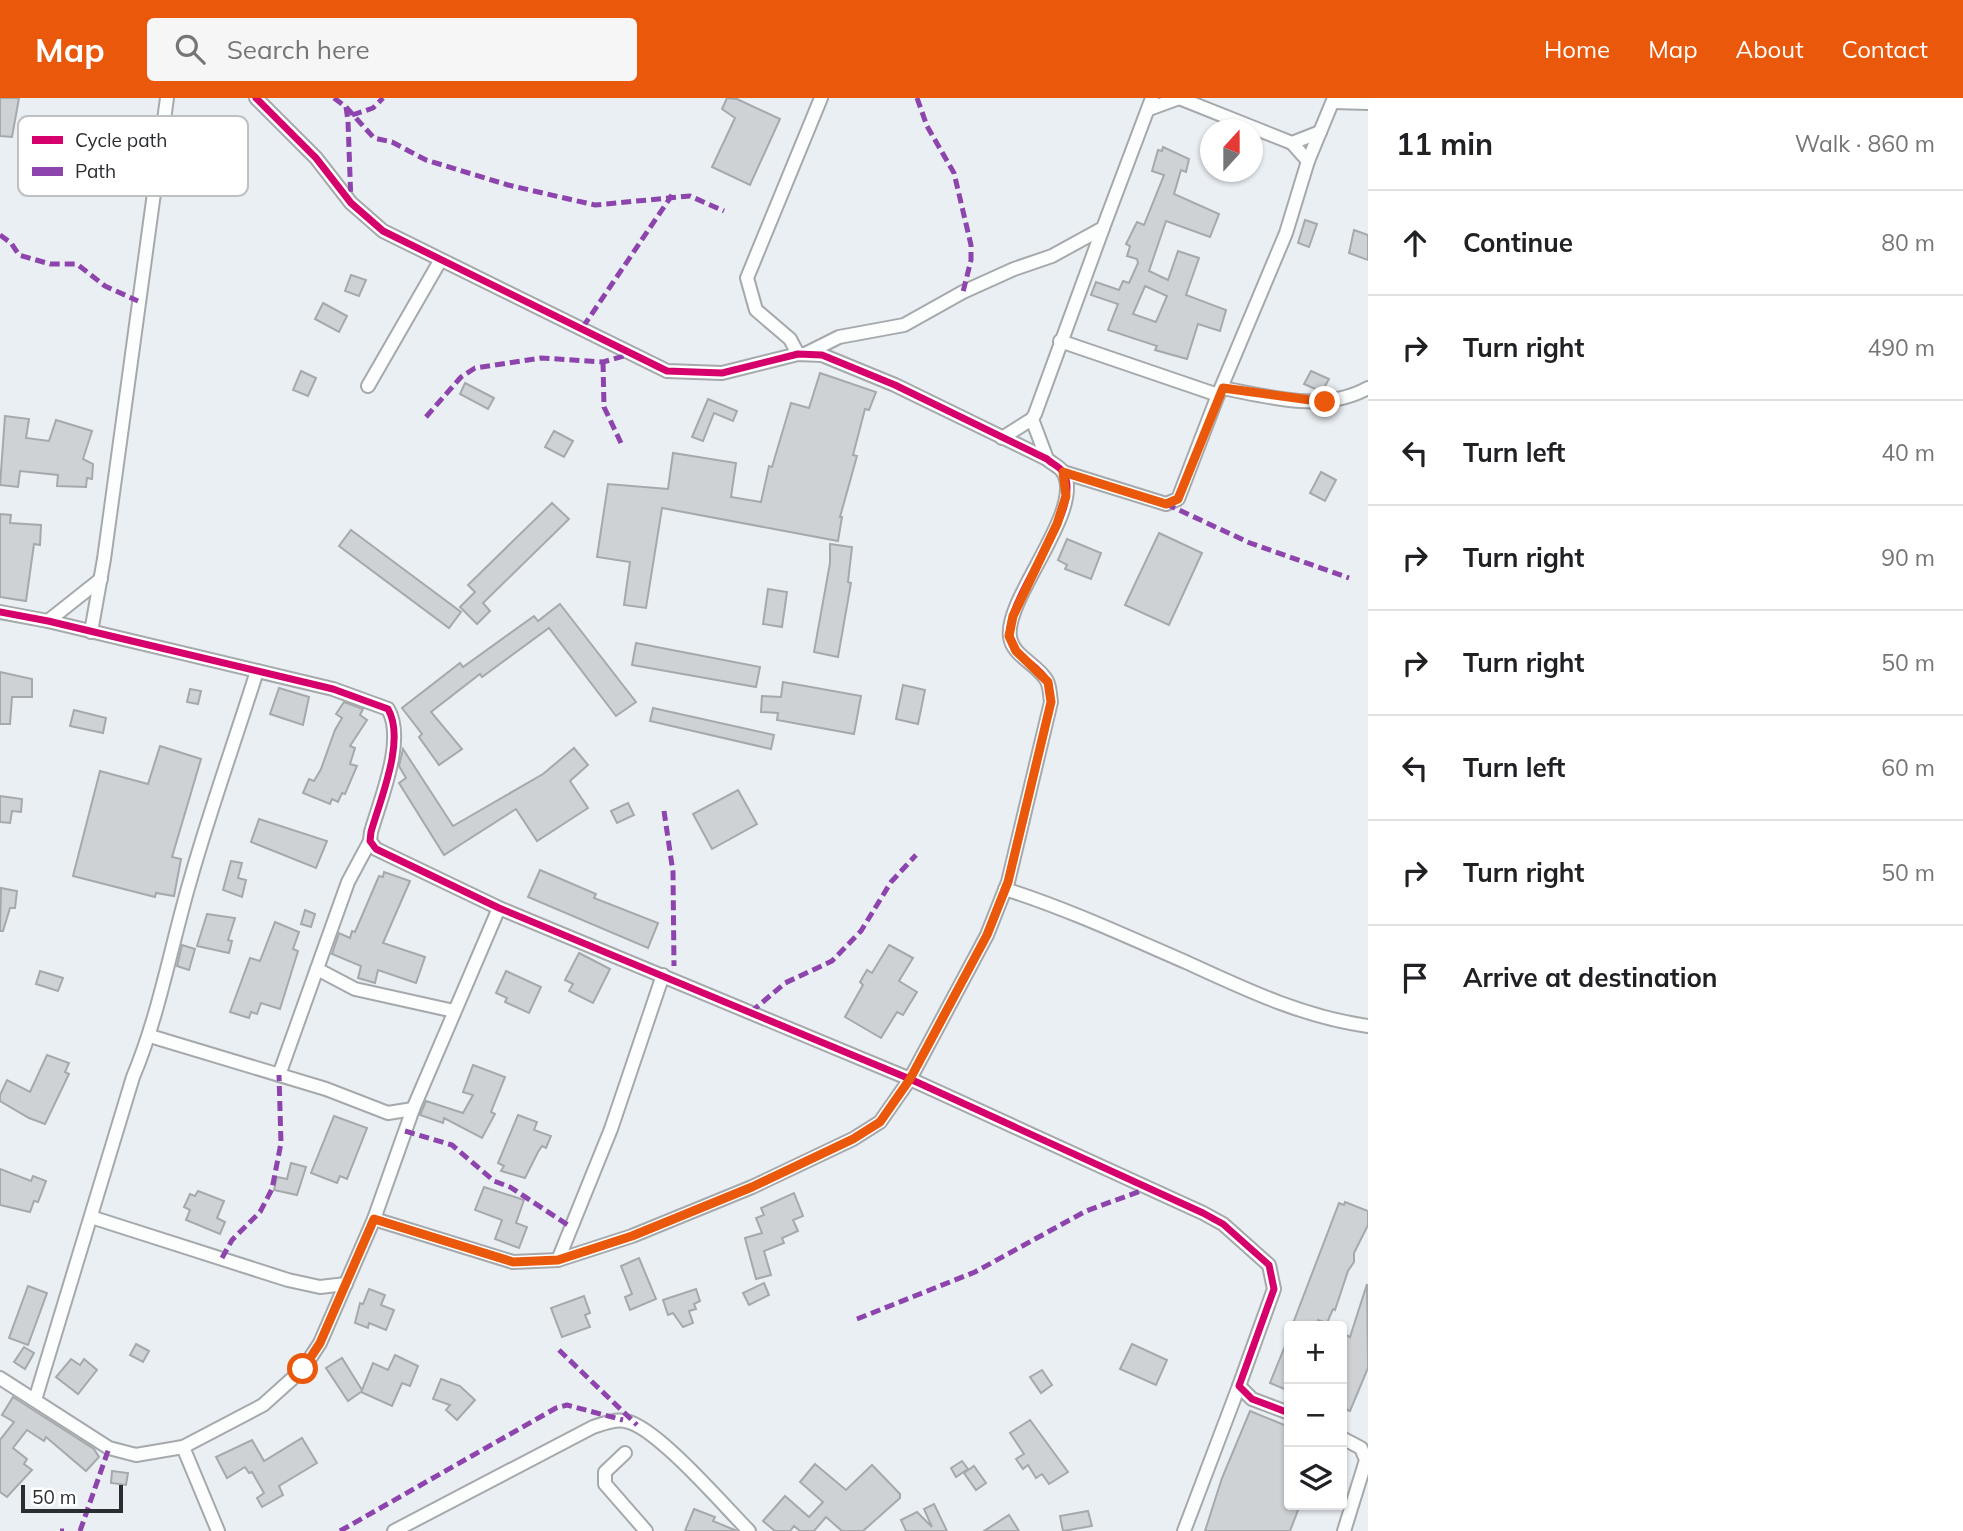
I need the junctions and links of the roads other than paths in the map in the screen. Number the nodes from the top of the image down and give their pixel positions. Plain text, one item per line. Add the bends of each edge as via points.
1 (167, 98) edge
2 (256, 98) edge
3 (821, 98) edge
4 (1179, 98) edge
5 (1334, 100) edge
6 (1368, 103) edge
7 (1150, 104) edge
8 (165, 116) edge
9 (1320, 132) junction
10 (1292, 143) junction
11 (1308, 161) junction
12 (154, 196) edge
13 (1103, 228) junction
14 (440, 261) junction
15 (1060, 341) junction
16 (803, 353) junction
17 (368, 386) dead end
18 (1368, 388) edge
19 (1220, 391) junction
20 (1032, 419) junction
21 (1002, 438) junction
22 (1047, 459) junction
23 (1063, 472) junction
24 (101, 579) junction
25 (0, 612) edge
26 (48, 621) junction
27 (91, 632) junction
28 (257, 671) junction
29 (370, 841) junction
30 (1005, 889) junction
31 (499, 908) junction
32 (317, 969) junction
33 (663, 975) junction
34 (454, 1011) junction
35 (1368, 1026) edge
36 (150, 1036) junction
37 (279, 1075) junction
38 (910, 1079) junction
39 (414, 1109) junction
40 (388, 1112) junction
41 (403, 1136) junction
42 (91, 1217) junction
43 (374, 1219) junction
44 (558, 1260) junction
45 (346, 1283) junction
46 (0, 1378) edge
47 (1240, 1386) junction
48 (35, 1400) junction
49 (1284, 1411) edge
50 (1347, 1441) edge
51 (183, 1447) junction
52 (625, 1453) dead end
53 (218, 1531) edge
54 (394, 1531) edge
55 (646, 1531) edge
56 (749, 1531) edge
57 (1184, 1531) edge
58 (1344, 1531) edge

1 - 8 street
2 - 14 street via 316,158 351,203 383,231
3 - 16 street via 747,278 756,310
4 - 7 street
4 - 10 street
5 - 6 street
5 - 9 street
7 - 13 street
9 - 10 street
9 - 11 street
10 - 11 street
11 - 19 street via 1286,233
12 - 24 street
13 - 15 street
13 - 16 street via 1052,256 963,292 904,325 839,337
14 - 16 street via 667,371 722,373
14 - 17 street
15 - 19 street
15 - 20 street
16 - 21 street via 822,355 895,385
18 - 19 street via 1325,402
19 - 23 street via 1178,499 1166,504
20 - 21 street
20 - 22 street
21 - 22 street
22 - 23 street
23 - 30 street via 1066,496 1013,616 1009,636 1016,651 1048,682 1051,702
24 - 26 street
24 - 27 street
25 - 26 street
26 - 27 street
27 - 28 street
28 - 29 street via 333,689 388,709 394,718 390,764
28 - 36 street via 195,864
29 - 31 street via 398,862
29 - 32 street via 348,882
30 - 35 street via 1096,923 1276,1002
30 - 38 street via 987,935
31 - 33 street
31 - 34 street
32 - 34 street via 355,989
32 - 37 street
33 - 38 street
33 - 44 street via 611,1129
34 - 39 street
36 - 37 street
36 - 42 street
37 - 40 street
38 - 44 street via 880,1122 853,1139 752,1187
38 - 47 street via 1203,1213 1258,1253 1269,1265 1274,1289
39 - 40 street
39 - 41 street
40 - 41 street
41 - 43 street
42 - 45 street via 288,1280 320,1287
42 - 48 street
43 - 44 street via 513,1262
43 - 45 street
45 - 51 street via 320,1343 303,1369 263,1405
46 - 48 street
47 - 49 street via 1252,1399
47 - 57 street
48 - 51 street via 109,1448 136,1455
50 - 58 street via 1361,1448 1366,1460
51 - 53 street
52 - 55 street via 605,1472 605,1484
54 - 56 street via 593,1427 623,1420 665,1446

